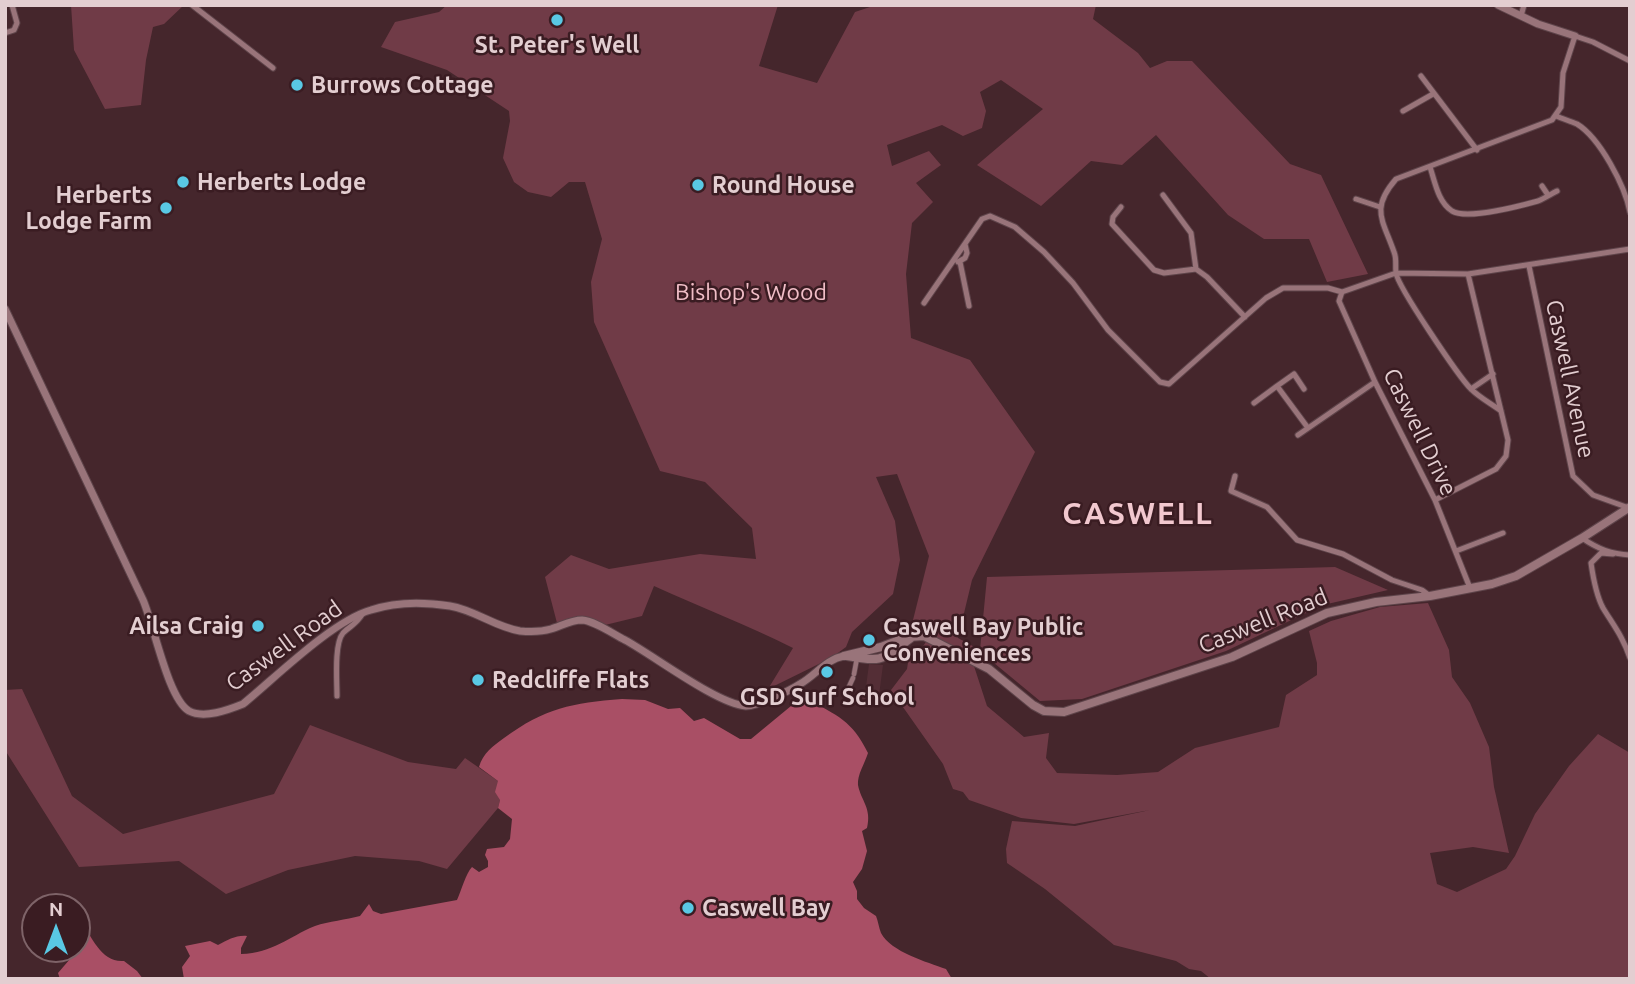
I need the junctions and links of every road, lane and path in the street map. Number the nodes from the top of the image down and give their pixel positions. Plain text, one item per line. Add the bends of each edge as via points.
1 (12, 5) edge
2 (192, 5) edge
3 (1498, 5) edge
4 (1524, 5) edge
5 (1521, 16) junction
6 (5, 33) edge
7 (1575, 36) junction
8 (272, 55) dead end
9 (1630, 61) edge
10 (265, 63) junction
11 (274, 68) dead end
12 (1420, 76) dead end
13 (1433, 94) junction
14 (1403, 111) dead end
15 (1556, 116) junction
16 (1478, 150) junction
17 (1430, 167) junction
18 (1542, 186) dead end
19 (1558, 191) dead end
20 (1163, 195) dead end
21 (1548, 195) junction
22 (1356, 199) dead end
23 (1121, 207) dead end
24 (1380, 207) junction
25 (1630, 212) edge
26 (964, 244) junction
27 (1630, 249) edge
28 (951, 262) junction
29 (960, 262) junction
30 (1529, 266) junction
31 (1196, 269) junction
32 (1396, 273) junction
33 (1468, 274) junction
34 (1342, 292) junction
35 (923, 303) dead end
36 (969, 306) dead end
37 (5, 309) edge
38 (1245, 317) junction
39 (1289, 368) dead end
40 (1294, 374) junction
41 (1493, 374) junction
42 (1375, 382) junction
43 (1277, 386) junction
44 (1304, 389) dead end
45 (1471, 390) junction
46 (1254, 403) dead end
47 (1501, 411) junction
48 (1308, 428) junction
49 (1298, 435) dead end
50 (1236, 476) dead end
51 (1435, 500) junction
52 (1629, 507) edge
53 (1503, 533) dead end
54 (1582, 538) junction
55 (1456, 551) junction
56 (1613, 554) junction
57 (1630, 555) edge
58 (1471, 587) junction
59 (1430, 596) junction
60 (363, 613) junction
61 (917, 635) junction
62 (844, 656) junction
63 (857, 658) junction
64 (1630, 658) edge
65 (847, 691) dead end
66 (337, 696) dead end

1 - 6 street via 17,23
2 - 10 street
3 - 5 street
4 - 5 street
5 - 7 street
7 - 9 street
7 - 15 street
8 - 10 street
10 - 11 street
12 - 13 street
13 - 14 street
13 - 16 street
15 - 16 street
15 - 25 street via 1578,124 1589,135 1611,164
16 - 17 street
17 - 21 street via 1442,202 1453,212 1474,214
17 - 24 street via 1396,179
18 - 21 street
19 - 21 street
20 - 31 street via 1191,233
22 - 24 street
23 - 31 street via 1112,224 1151,268 1164,273
24 - 32 street via 1397,260
26 - 28 street
26 - 29 street via 967,253
26 - 38 street via 982,219 990,216 1015,228 1059,267 1108,330 1160,382 1174,381
27 - 30 street
28 - 29 street
28 - 35 street
29 - 36 street
30 - 33 street
30 - 52 street, Caswell Avenue via 1573,476 1593,495
31 - 38 street
32 - 33 street
32 - 34 street
32 - 45 street
33 - 41 street
34 - 38 street via 1283,288
34 - 42 street, Caswell Drive via 1339,301
37 - 60 street, Caswell Road via 143,600 164,670 188,710 198,714 243,705 339,625
39 - 40 street
40 - 43 street
40 - 44 street
41 - 45 street
41 - 47 street
42 - 48 street
42 - 51 street, Caswell Drive
43 - 46 street
43 - 48 street
45 - 47 street
47 - 51 street via 1508,440 1503,463
48 - 49 street
50 - 59 street via 1231,491 1267,507 1297,540 1343,554
51 - 55 street, Caswell Drive
52 - 54 main road, Caswell Road
53 - 55 street
54 - 56 street
54 - 58 main road, Caswell Road via 1516,576
55 - 58 street, Caswell Drive
56 - 57 street
56 - 64 street via 1601,553 1591,564 1592,573 1601,605 1624,638
58 - 59 main road, Caswell Road
59 - 61 main road, Caswell Road via 1327,613 1232,657 1064,712 1044,711 989,669
60 - 62 street, Caswell Road via 400,604 451,606 503,628 530,632 586,621 744,706 800,685 828,662
60 - 66 street via 343,634 337,648
61 - 62 main road, Caswell Road
61 - 63 main road via 884,659
62 - 63 main road
63 - 65 street

